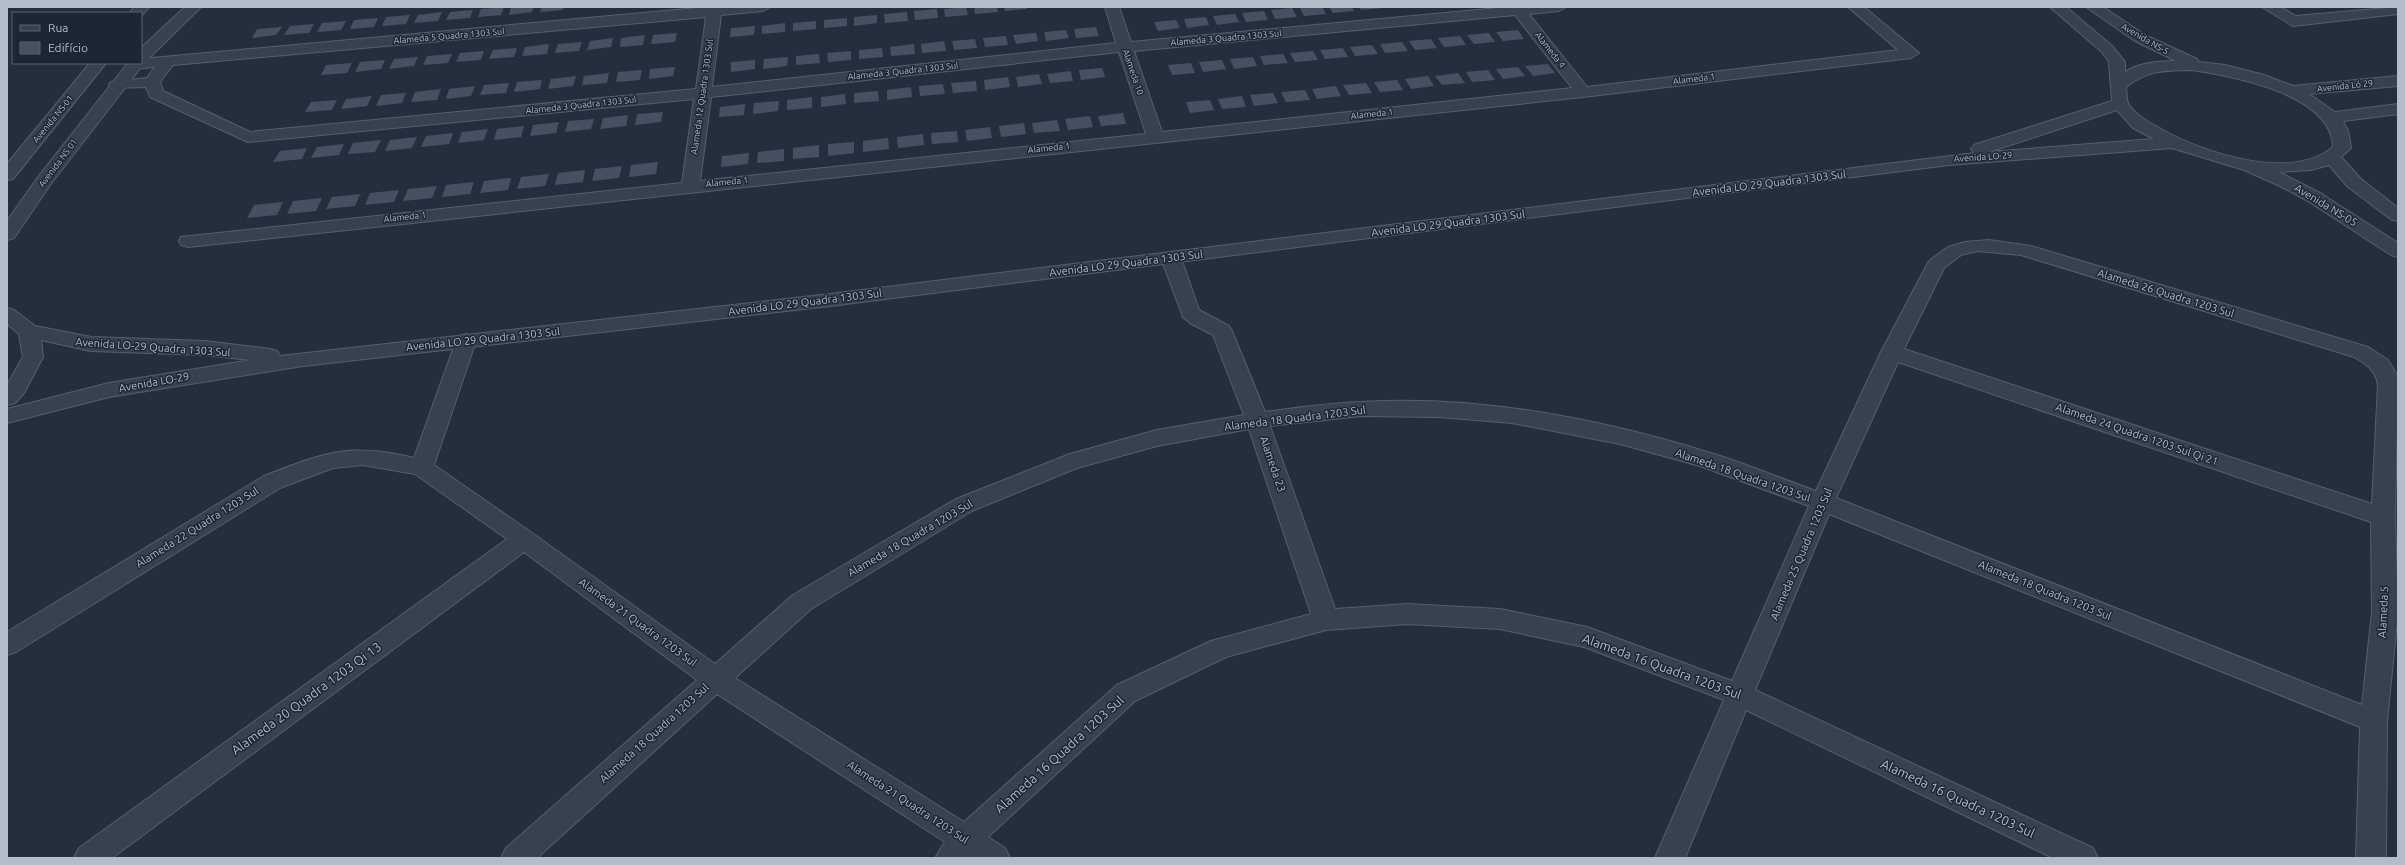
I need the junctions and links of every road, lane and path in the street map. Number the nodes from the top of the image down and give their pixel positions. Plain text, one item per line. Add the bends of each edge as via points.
1 (194, 7) edge
2 (763, 7) edge
3 (1112, 7) edge
4 (1559, 7) edge
5 (1855, 7) edge
6 (2057, 7) edge
7 (2093, 7) edge
8 (2269, 7) edge
9 (714, 9) edge
10 (1518, 9) edge
11 (2398, 10) edge
12 (1124, 47) junction
13 (142, 56) edge
14 (142, 61) edge
15 (168, 61) junction
16 (97, 64) edge
17 (135, 64) edge
18 (2199, 66) junction
19 (2398, 81) edge
20 (152, 82) junction
21 (2118, 86) junction
22 (114, 89) junction
23 (2291, 91) junction
24 (1583, 92) junction
25 (702, 93) junction
26 (2120, 104) junction
27 (2398, 109) edge
28 (2332, 117) junction
29 (1155, 136) junction
30 (2173, 143) junction
31 (2333, 158) junction
32 (1949, 160) junction
33 (2250, 166) junction
34 (7, 175) edge
35 (690, 186) junction
36 (2398, 216) edge
37 (7, 234) edge
38 (188, 241) dead end
39 (2398, 251) edge
40 (1944, 255) joint
41 (1171, 258) junction
42 (7, 314) edge
43 (28, 331) junction
44 (466, 341) junction
45 (1891, 352) junction
46 (303, 359) junction
47 (2383, 367) joint
48 (7, 398) edge
49 (7, 416) edge
50 (1257, 420) junction
51 (413, 466) junction
52 (1823, 502) junction
53 (2383, 517) junction
54 (524, 539) junction
55 (1326, 620) junction
56 (7, 645) edge
57 (714, 678) junction
58 (1740, 695) junction
59 (2374, 720) junction
60 (958, 848) edge
61 (89, 858) edge
62 (516, 858) edge
63 (995, 858) edge
64 (1670, 858) edge
65 (2083, 858) edge
66 (2371, 858) edge

1 - 13 street, Avenida NS 01
2 - 9 street, Alameda 5 Quadra 1303 Sul
3 - 12 street, Alameda 10
4 - 10 street, Alameda 3 Quadra 1303 Sul
5 - 24 street, Alameda 1 via 1911,53
6 - 21 street via 2107,49 2117,62
7 - 18 street, Avenida NS-5 via 2140,38
8 - 11 street via 2293,21
9 - 15 street, Alameda 5 Quadra 1303 Sul
9 - 25 street, Alameda 12 Quadra 1303 Sul
10 - 12 street, Alameda 3 Quadra 1303 Sul
10 - 24 street, Alameda 4
12 - 25 street, Alameda 3 Quadra 1303 Sul
12 - 29 street, Alameda 10
14 - 15 street, Alameda 5 Quadra 1303 Sul
15 - 20 street
16 - 34 street, Avenida NS-01
17 - 22 street, Avenida NS 01
18 - 21 street via 2175,64 2136,70 2124,77
18 - 23 street via 2246,75
19 - 23 street, Avenida Ló 29
20 - 22 street
20 - 25 street, Alameda 3 Quadra 1303 Sul via 156,94 248,137
21 - 26 street
22 - 37 street, Avenida NS 01
23 - 28 street
24 - 29 street, Alameda 1
25 - 35 street, Alameda 12 Quadra 1303 Sul
26 - 30 street via 2139,124
26 - 32 street, Avenida LO-29
27 - 28 street
28 - 31 street via 2342,134 2342,148
29 - 35 street, Alameda 1
30 - 32 street, Avenida LO-29
30 - 33 street
31 - 33 street via 2299,168
31 - 36 street via 2340,170 2359,188
32 - 41 street, Avenida LO 29 Quadra 1303 Sul
33 - 39 street, Avenida NS-05 via 2314,197
35 - 38 street, Alameda 1
40 - 45 street, Alameda 25 Quadra 1203 Sul
40 - 47 street, Alameda 26 Quadra 1203 Sul via 1981,245 2000,245 2024,250 2361,352
41 - 44 street, Avenida LO 29 Quadra 1303 Sul
41 - 50 street, Alameda 23 via 1190,313 1222,331
42 - 43 street
43 - 46 street, Avenida LO-29 Quadra 1303 Sul via 91,344 205,348
43 - 48 street via 33,357 16,388
44 - 46 street, Avenida LO 29 Quadra 1303 Sul
44 - 51 street
45 - 52 street, Alameda 25 Quadra 1203 Sul
45 - 53 street, Alameda 24 Quadra 1203 Sul Qi 21
46 - 49 street, Avenida LO-29 via 109,390
47 - 53 street, Alameda 5 via 2389,385
50 - 52 street, Alameda 18 Quadra 1203 Sul via 1361,409 1439,410 1512,416 1627,438 1707,460
50 - 55 street, Alameda 23
50 - 57 street, Alameda 18 Quadra 1203 Sul via 1157,438 1070,462 964,505 802,602
51 - 54 street, Alameda 21 Quadra 1203 Sul
51 - 56 street, Alameda 22 Quadra 1203 Sul via 354,457 313,466 272,482
52 - 58 street, Alameda 25 Quadra 1203 Sul
52 - 59 street, Alameda 18 Quadra 1203 Sul
53 - 59 street, Alameda 5 via 2385,612
54 - 57 street, Alameda 21 Quadra 1203 Sul
54 - 61 street, Alameda 20 Quadra 1203 Qi 13
55 - 58 street, Alameda 16 Quadra 1203 Sul via 1407,614 1500,619 1587,637
55 - 60 street, Alameda 16 Quadra 1203 Sul via 1220,648 1126,693
57 - 60 street, Alameda 21 Quadra 1203 Sul
57 - 62 street, Alameda 18 Quadra 1203 Sul
58 - 64 street, Alameda 25 Quadra 1203 Sul
58 - 65 street, Alameda 16 Quadra 1203 Sul
59 - 66 street, Alameda 5
60 - 63 street, Alameda 21 Quadra 1203 Sul

